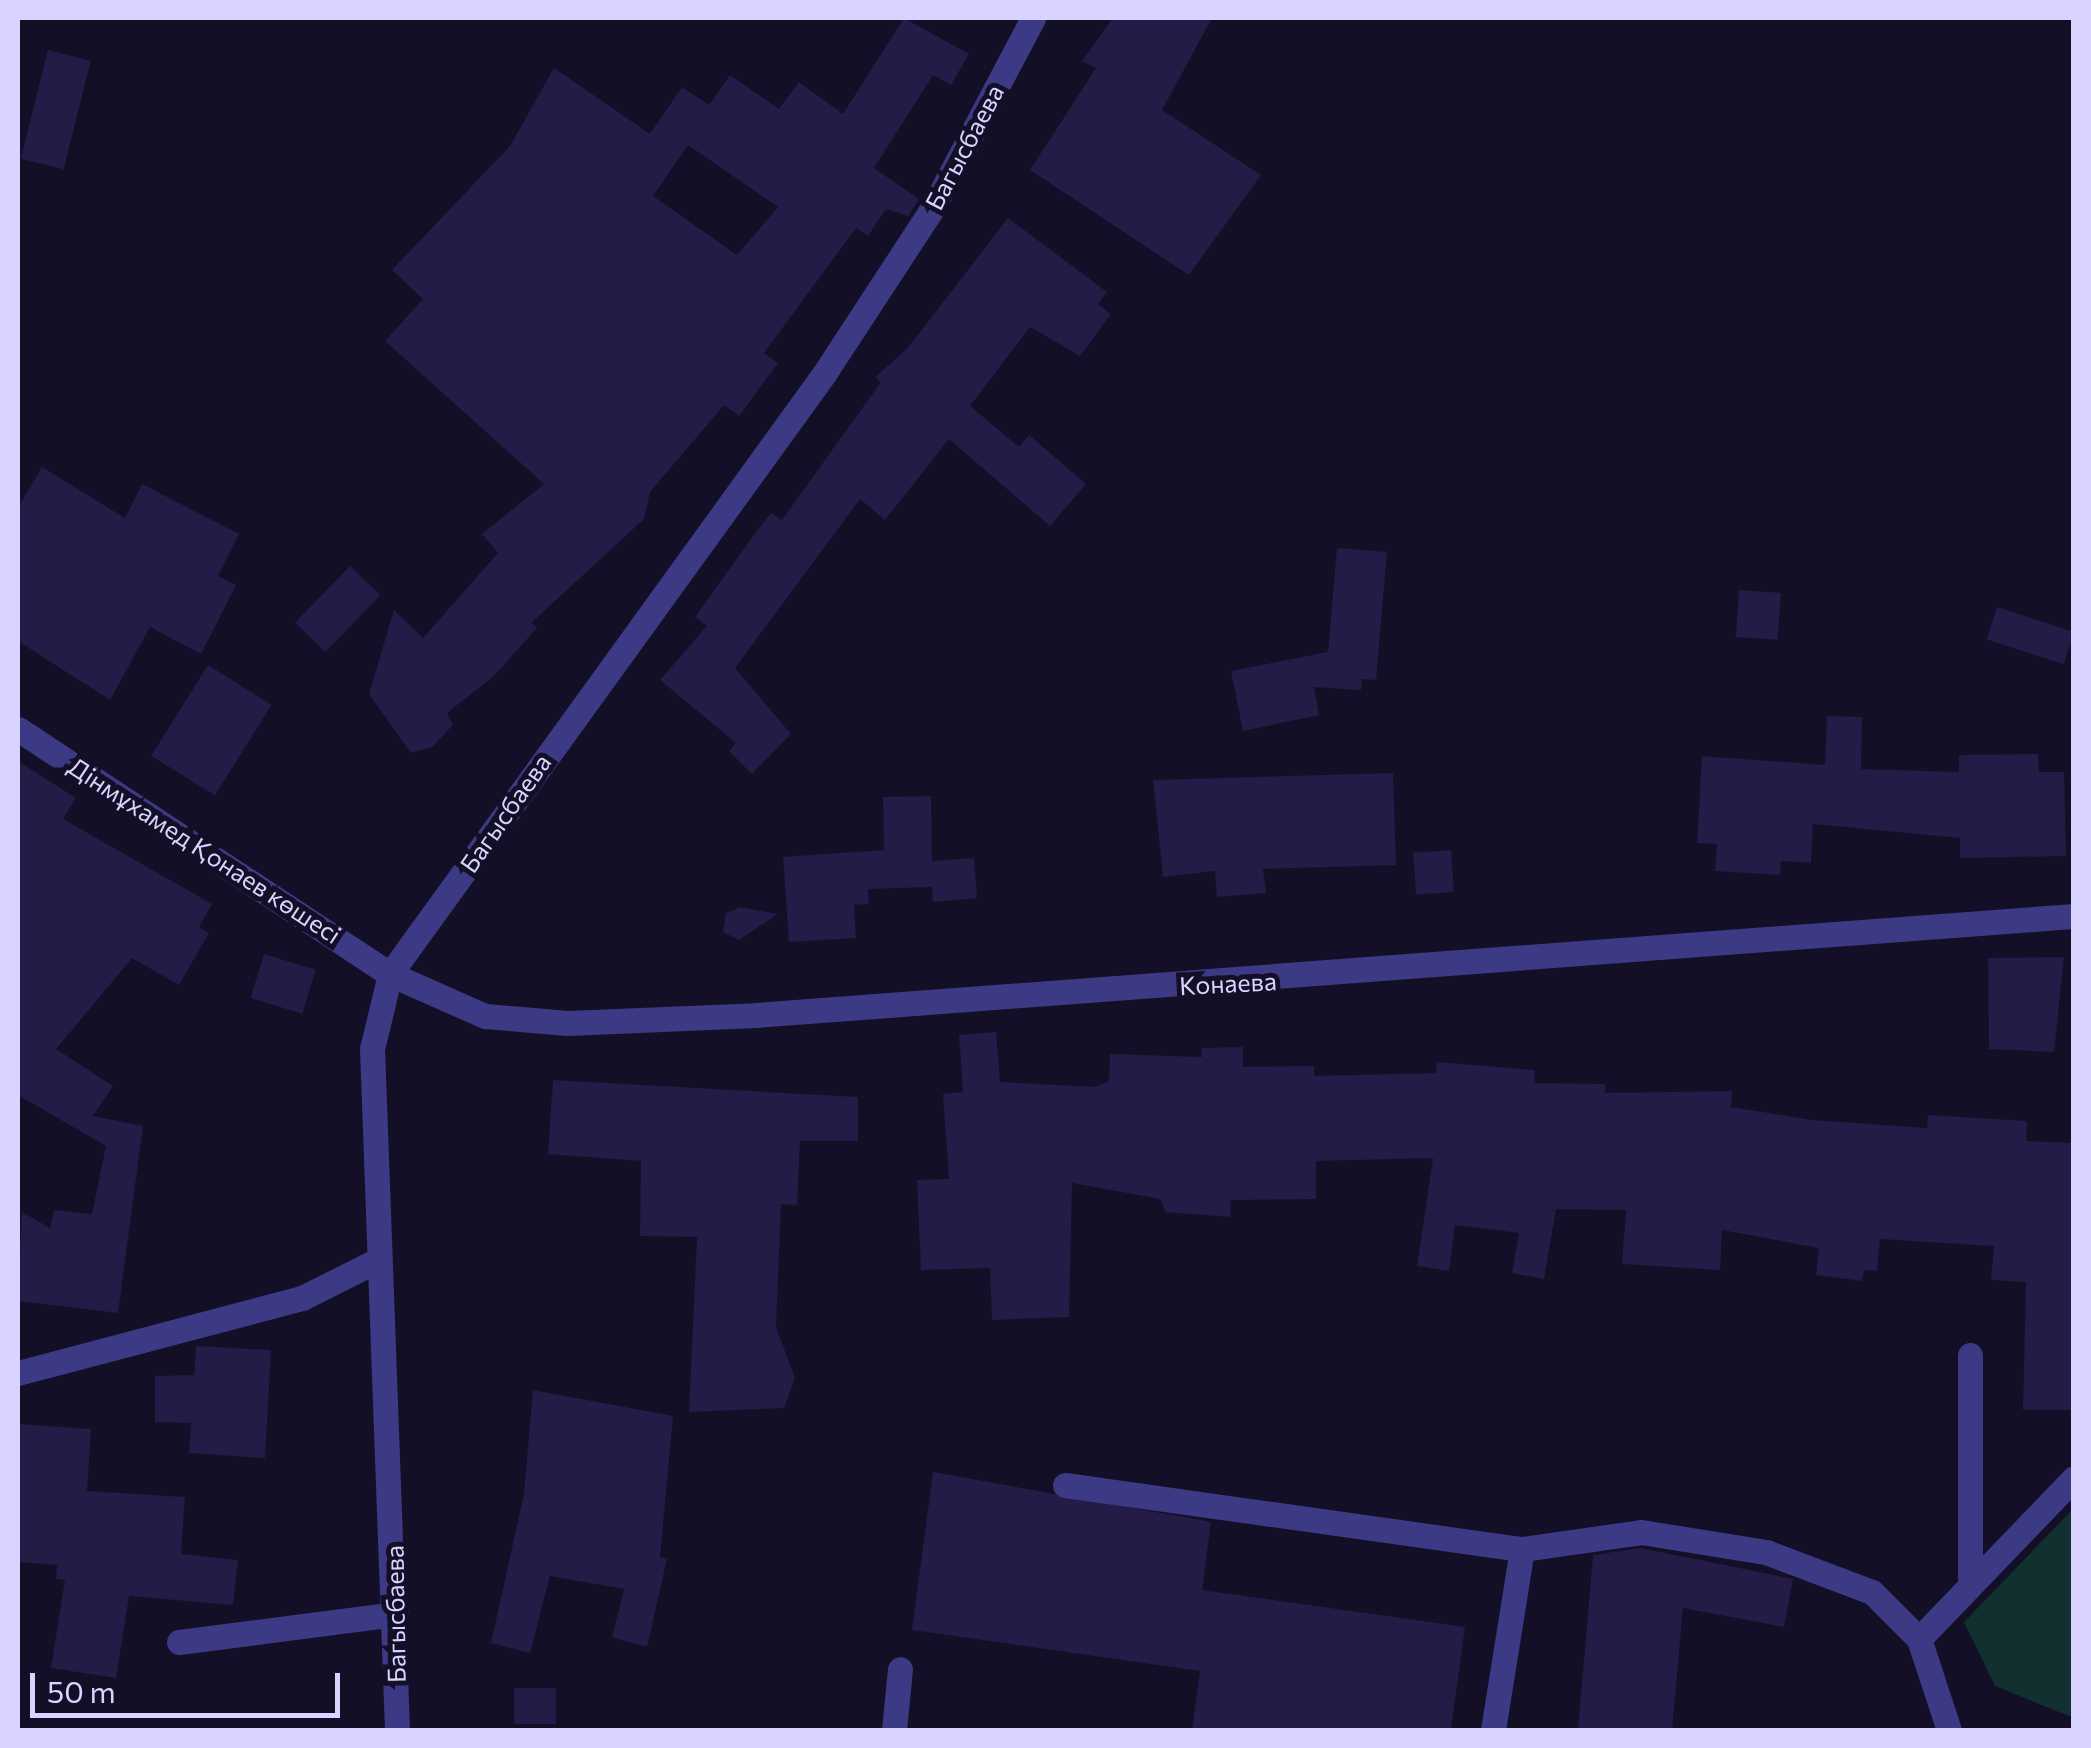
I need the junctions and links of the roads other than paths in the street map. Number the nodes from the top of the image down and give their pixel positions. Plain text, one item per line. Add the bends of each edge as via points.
1 (1033, 18) edge
2 (18, 729) edge
3 (2074, 916) edge
4 (390, 974) junction
5 (378, 1260) junction
6 (1970, 1355) dead end
7 (18, 1373) edge
8 (2074, 1478) edge
9 (1065, 1485) dead end
10 (1522, 1548) junction
11 (1970, 1577) junction
12 (396, 1614) junction
13 (1919, 1639) junction
14 (179, 1642) dead end
15 (900, 1669) dead end
16 (397, 1730) edge
17 (894, 1730) edge
18 (1494, 1730) edge
19 (1950, 1730) edge

1 - 4 street, Багысбаева via 932,209 824,374
2 - 4 street, Дінмұхамед Қонаев көшесі
3 - 4 street, Конаева via 1341,976 568,1023 485,1016
4 - 5 street, Багысбаева via 372,1049
5 - 7 street via 302,1298
5 - 12 street, Багысбаева
6 - 11 street
8 - 11 street
9 - 10 street
10 - 13 street via 1640,1532 1766,1552 1872,1592
10 - 18 street
11 - 13 street
12 - 14 street
12 - 16 street, Багысбаева
13 - 19 street
15 - 17 street

